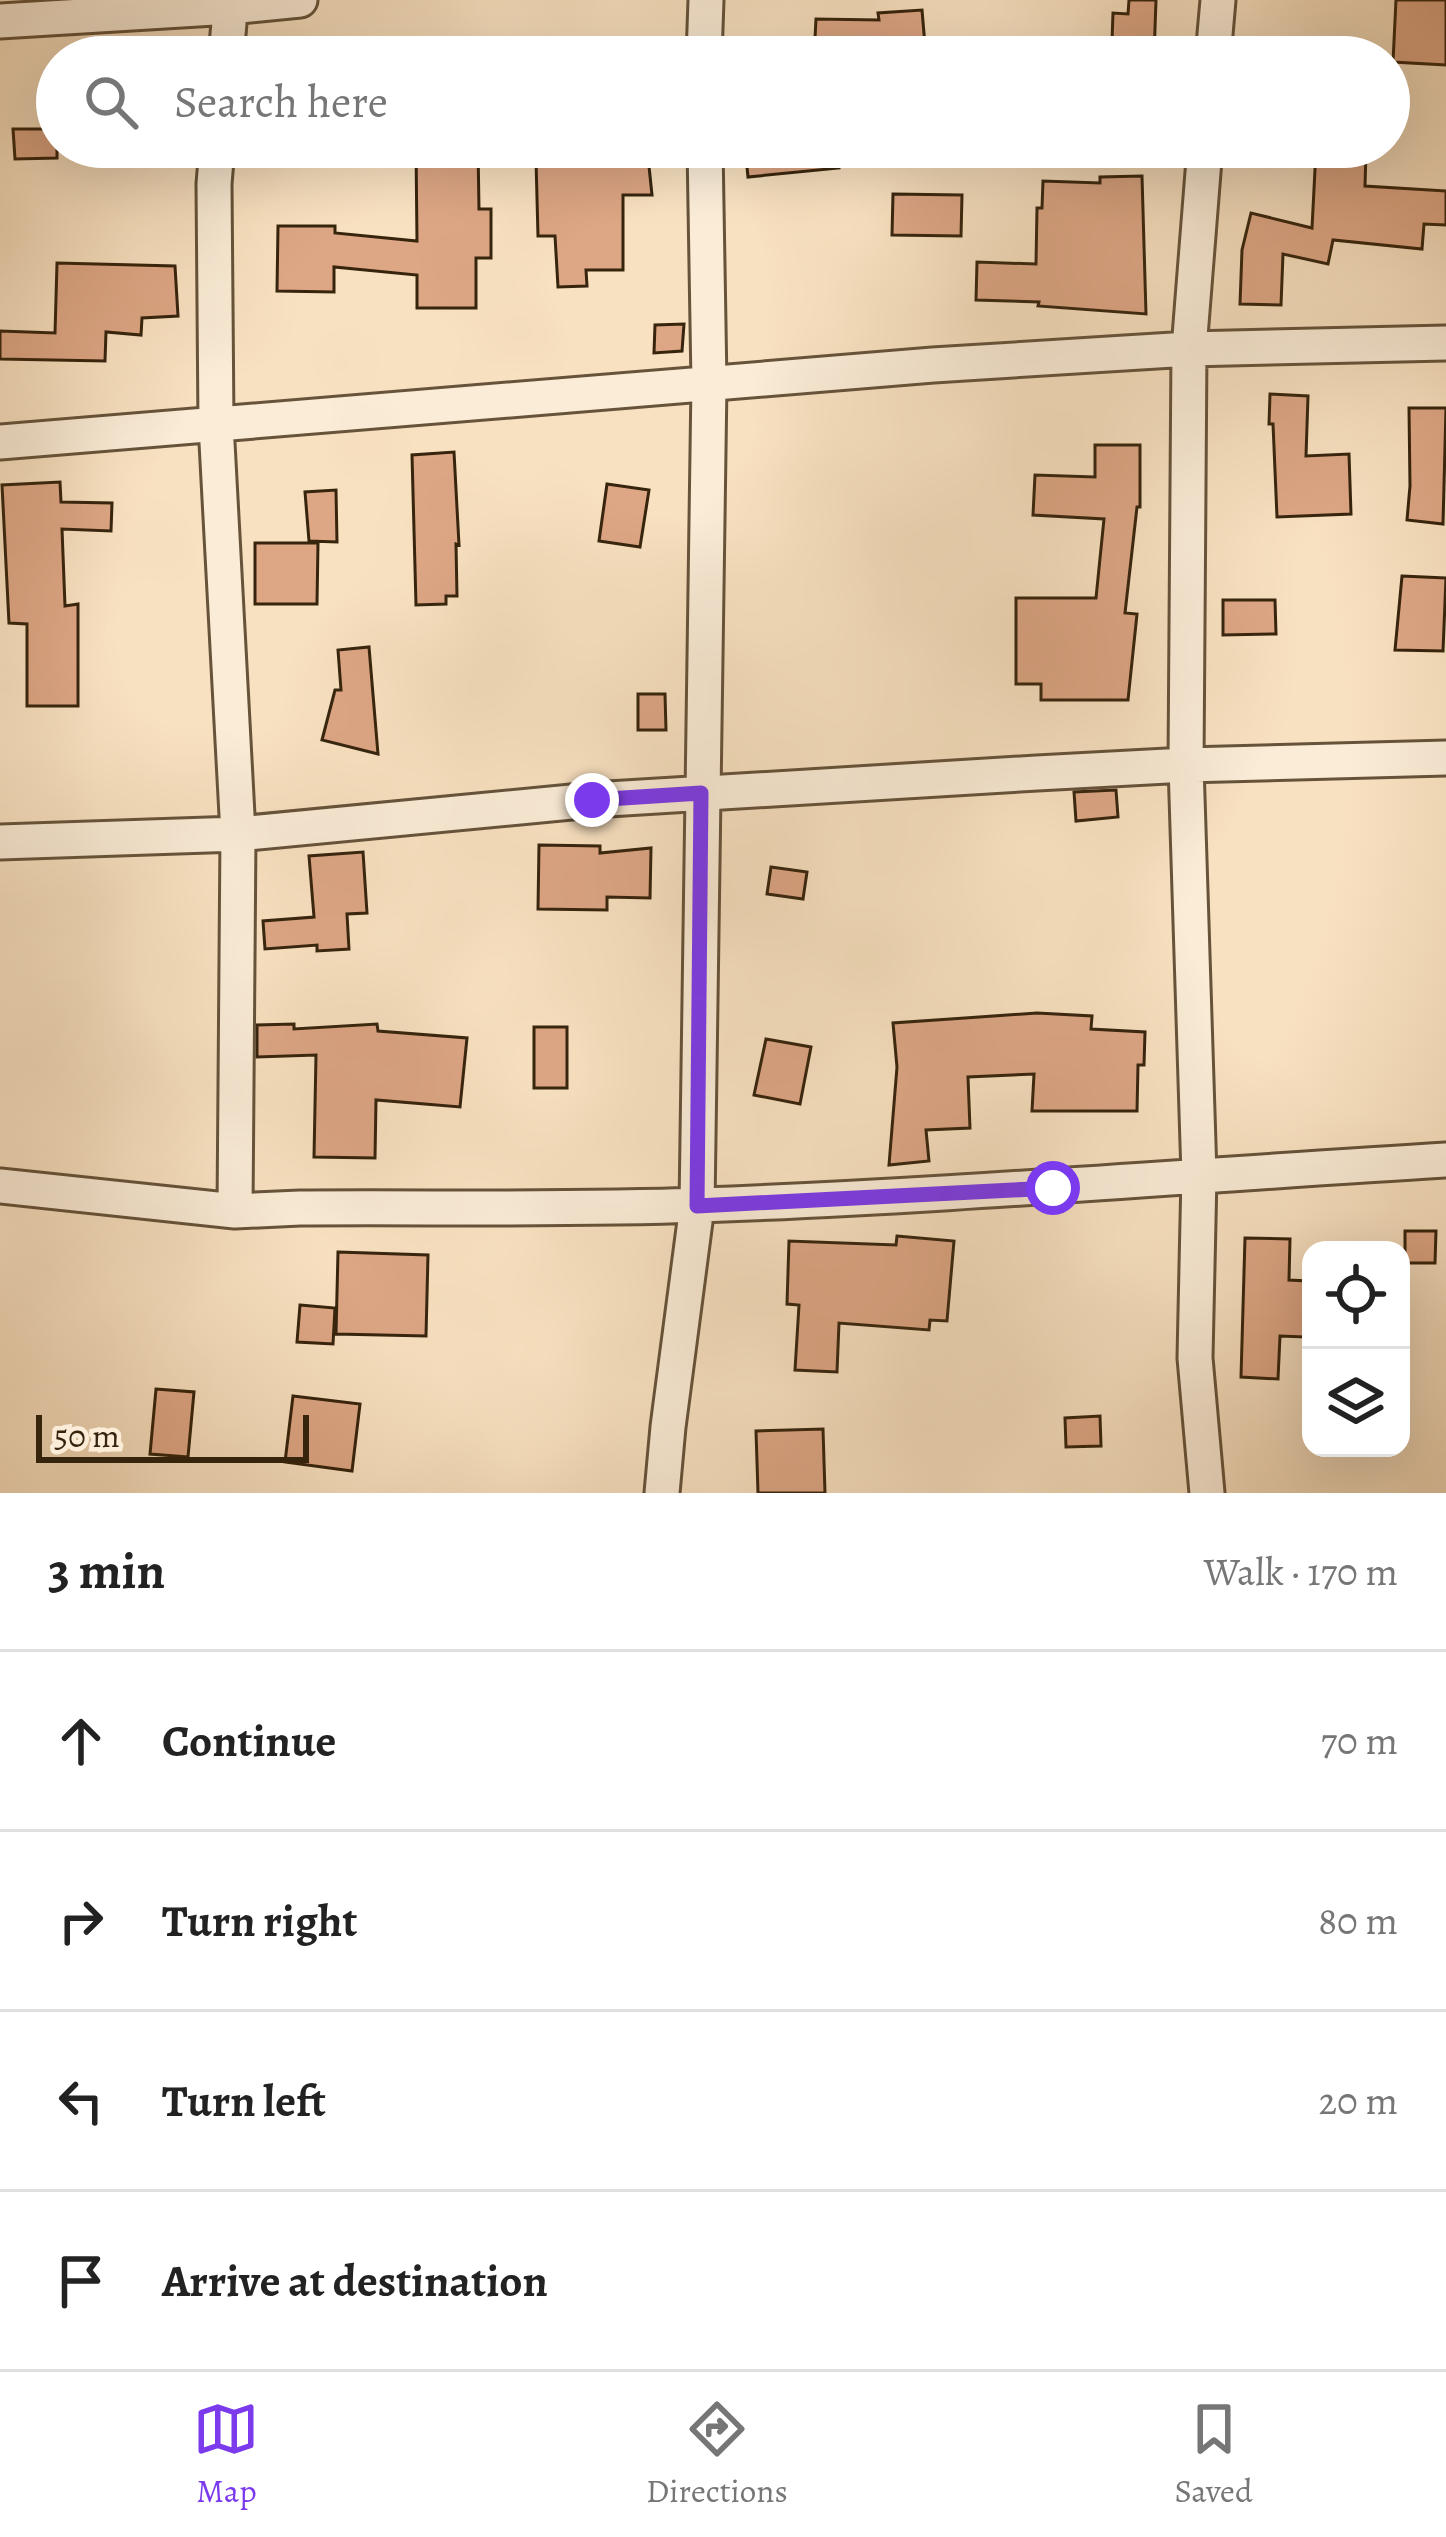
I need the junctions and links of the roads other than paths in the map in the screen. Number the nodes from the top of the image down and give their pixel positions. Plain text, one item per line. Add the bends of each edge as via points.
1 (300, 0) edge
2 (706, 0) edge
3 (1218, 0) edge
4 (231, 4) edge
5 (0, 22) edge
6 (228, 36) edge
7 (705, 36) edge
8 (1215, 36) edge
9 (215, 168) edge
10 (705, 168) edge
11 (1203, 168) edge
12 (1446, 344) edge
13 (1189, 349) junction
14 (709, 383) junction
15 (216, 424) junction
16 (0, 442) edge
17 (1446, 758) edge
18 (1186, 765) junction
19 (701, 793) junction
20 (238, 834) junction
21 (0, 842) edge
22 (1446, 1160) edge
23 (1199, 1175) junction
24 (0, 1186) edge
25 (697, 1206) junction
26 (235, 1211) junction
27 (662, 1493) edge
28 (1207, 1493) edge

1 - 4 street
2 - 7 street
3 - 8 street
4 - 5 street
4 - 6 street
9 - 15 street
10 - 14 street
11 - 13 street
12 - 13 street
13 - 14 street
13 - 18 street
14 - 15 street
14 - 19 street
15 - 16 street
15 - 20 street
17 - 18 street
18 - 19 street
18 - 23 street
19 - 20 street
19 - 25 street
20 - 21 street
20 - 26 street
22 - 23 street
23 - 25 street
23 - 28 street via 1195,1358
24 - 26 street
25 - 26 street
25 - 27 street

